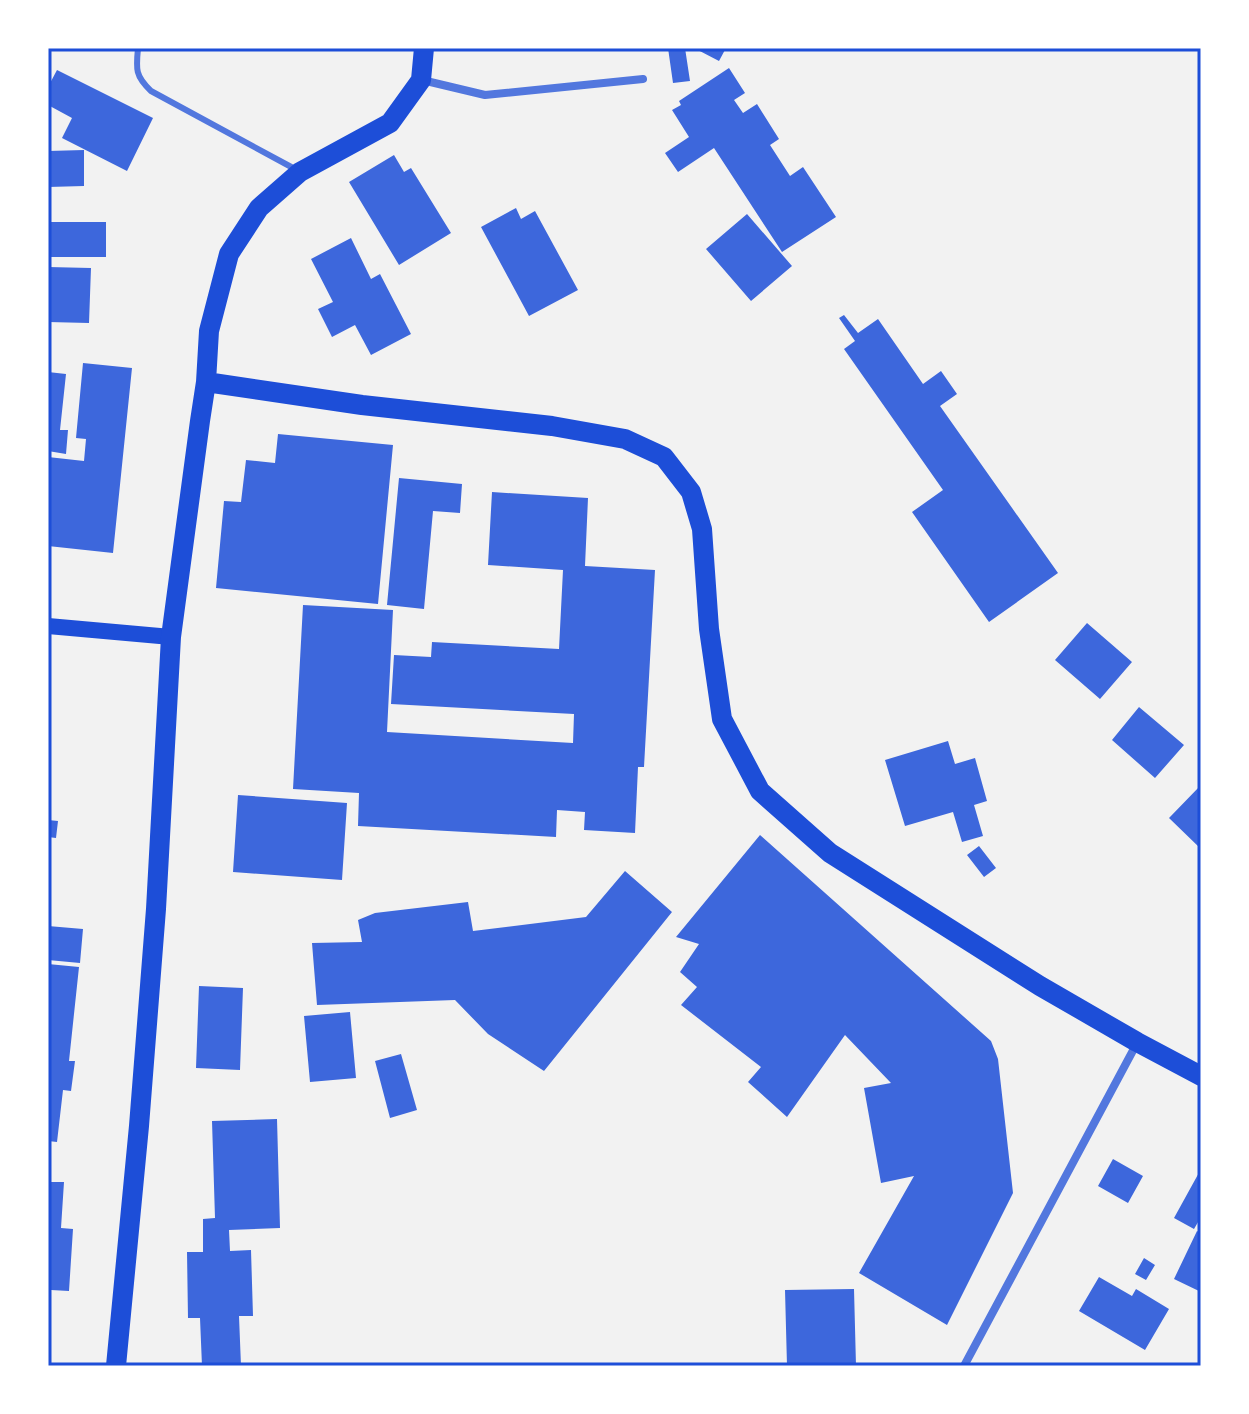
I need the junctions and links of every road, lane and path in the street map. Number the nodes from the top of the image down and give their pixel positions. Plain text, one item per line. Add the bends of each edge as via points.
1 (138, 48) edge
2 (424, 48) edge
3 (643, 79) dead end
4 (421, 80) junction
5 (300, 172) junction
6 (206, 382) junction
7 (48, 626) edge
8 (171, 637) junction
9 (1137, 1042) junction
10 (1201, 1076) edge
11 (116, 1366) edge
12 (964, 1366) edge

1 - 5 lane via 140,81 151,91
2 - 4 main road
3 - 4 street via 485,95
4 - 5 main road via 390,123
5 - 6 main road via 259,208 229,254 209,331
6 - 8 main road
6 - 9 main road via 552,426 625,439 664,457 691,492 702,529 722,719 760,791 830,853
7 - 8 main road
8 - 11 main road via 156,909
9 - 10 main road
9 - 12 street

